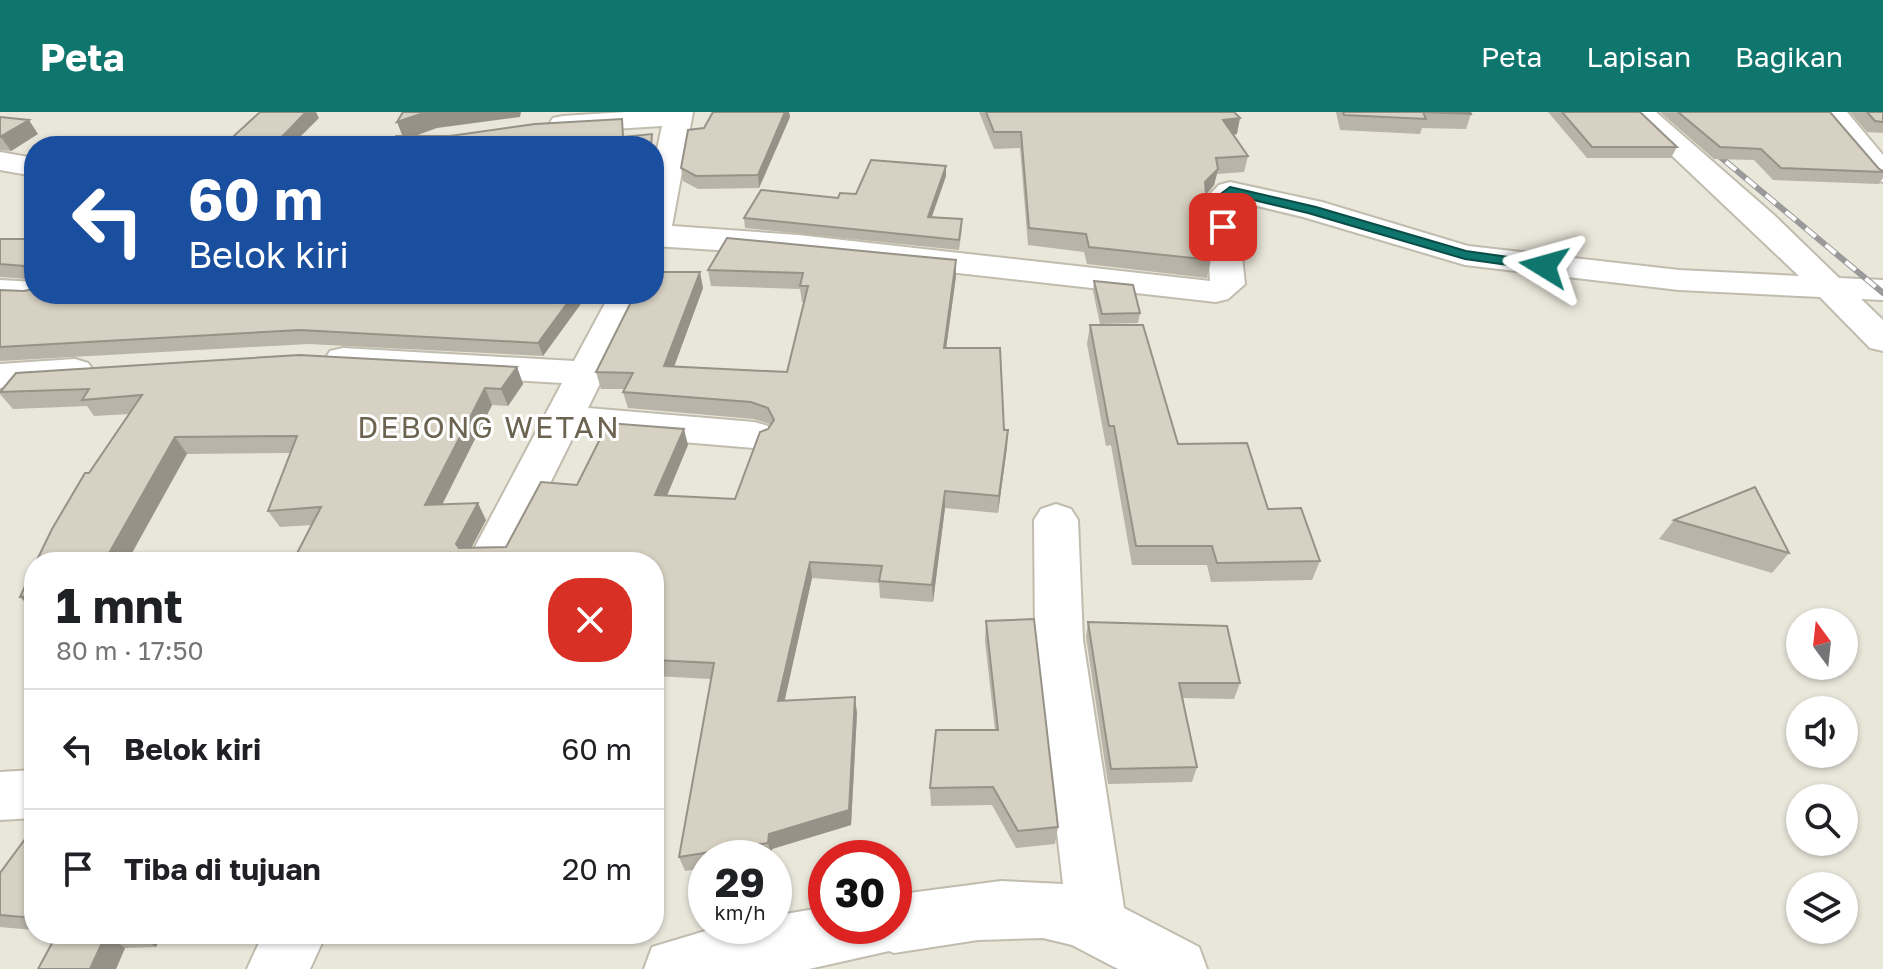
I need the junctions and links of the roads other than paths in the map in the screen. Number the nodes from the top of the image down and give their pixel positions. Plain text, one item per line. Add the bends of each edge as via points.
1 (1640, 112) edge
2 (1832, 112) edge
3 (679, 114) edge
4 (538, 126) edge
5 (0, 161) edge
6 (24, 165) edge
7 (1882, 171) edge
8 (664, 187) edge
9 (664, 236) edge
10 (1830, 287) junction
11 (0, 290) edge
12 (1883, 290) edge
13 (24, 291) edge
14 (622, 304) edge
15 (1883, 340) edge
16 (308, 358) edge
17 (109, 369) edge
18 (588, 373) junction
19 (0, 376) edge
20 (564, 419) junction
21 (754, 435) dead end
22 (1056, 520) dead end
23 (494, 552) edge
24 (24, 795) edge
25 (0, 796) edge
26 (912, 921) edge
27 (1097, 927) junction
28 (808, 940) edge
29 (291, 944) edge
30 (277, 969) edge
31 (674, 969) edge
32 (1177, 969) edge

1 - 10 street
2 - 7 street
3 - 4 street
3 - 8 street
5 - 6 street
9 - 10 street via 798,245 1216,292 1228,284 1220,199 1230,191 1465,255 1679,280
10 - 12 street
10 - 15 street
11 - 13 street
14 - 18 street
16 - 18 street
17 - 19 street
18 - 20 street
20 - 21 street
20 - 23 street
22 - 27 street via 1059,640
24 - 25 street
26 - 27 street via 1033,910 1060,912
27 - 32 street
28 - 31 street
29 - 30 street

